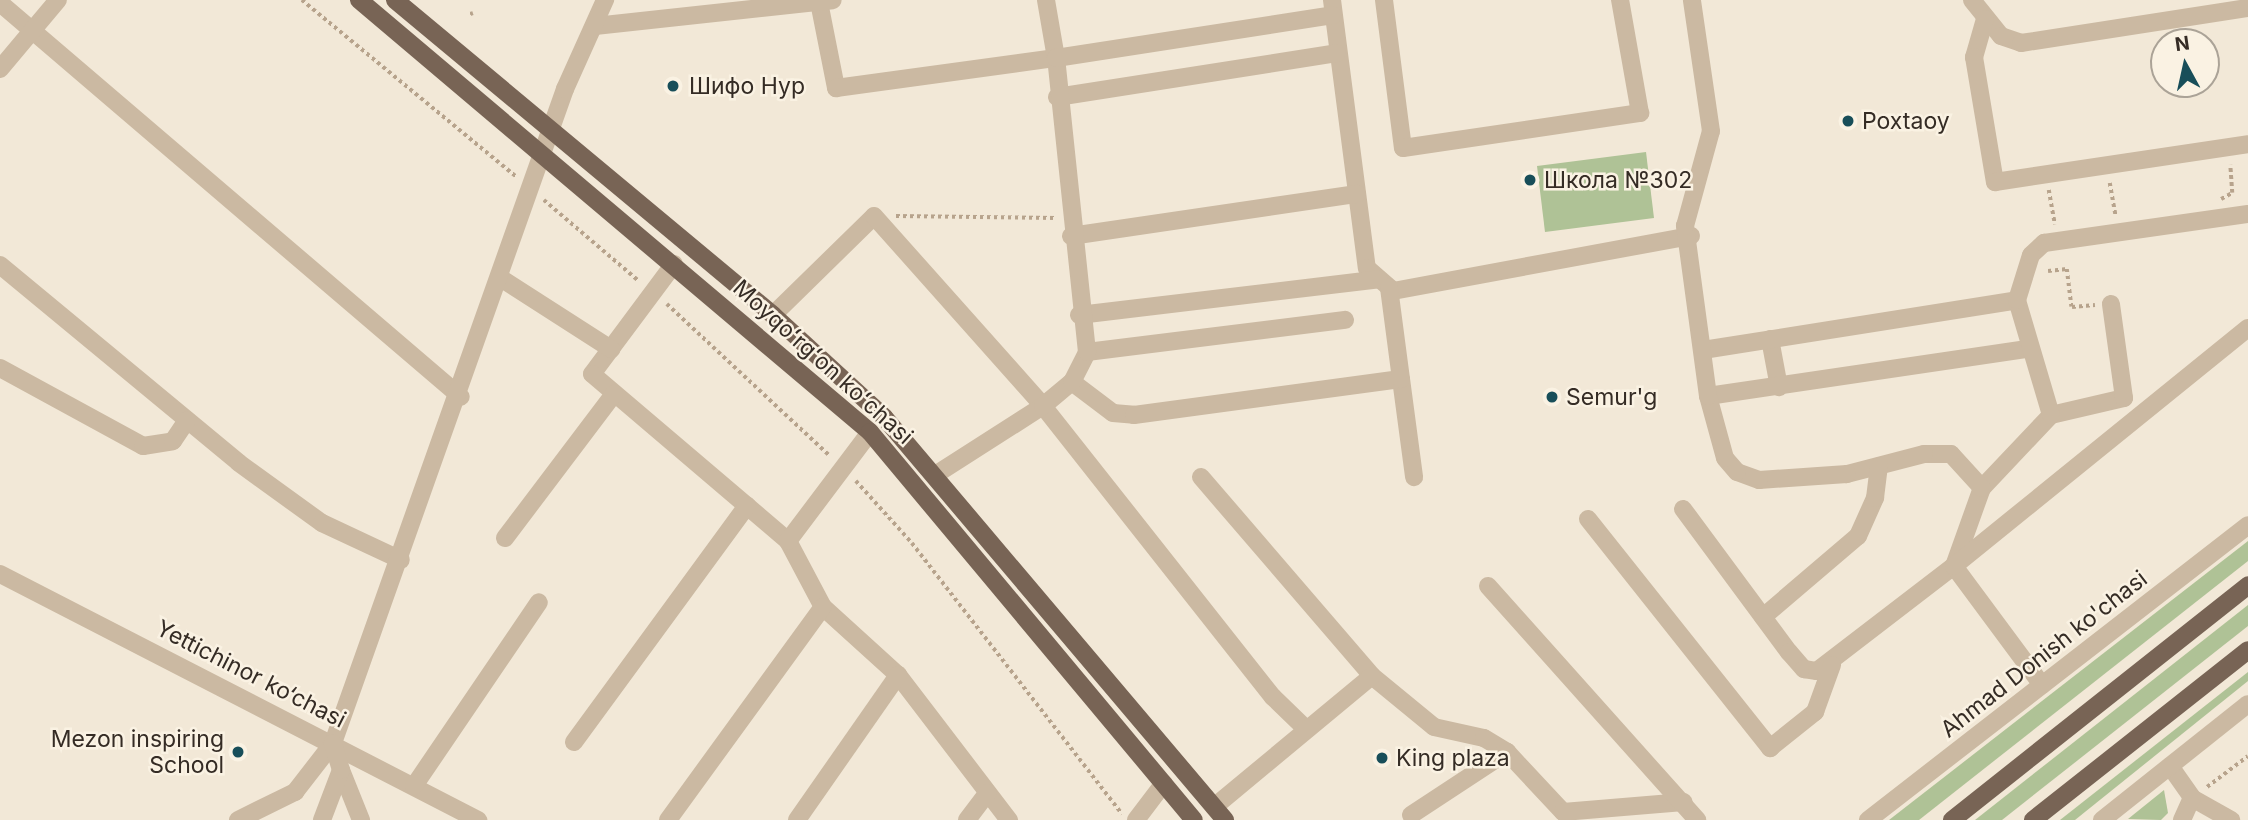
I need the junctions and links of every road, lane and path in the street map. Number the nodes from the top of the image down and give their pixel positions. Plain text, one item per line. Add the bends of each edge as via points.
1 (58, 0) edge
2 (302, 0) edge
3 (359, 0) edge
4 (395, 0) edge
5 (606, 0) edge
6 (1046, 0) edge
7 (1384, 0) edge
8 (1620, 0) edge
9 (1692, 0) edge
10 (826, 1) edge
11 (0, 3) edge
12 (1974, 7) edge
13 (1332, 8) edge
14 (2248, 8) edge
15 (595, 26) junction
16 (33, 30) junction
17 (1337, 53) junction
18 (1056, 58) junction
19 (0, 69) edge
20 (1057, 97) junction
21 (552, 130) junction
22 (2243, 145) edge
23 (544, 155) junction
24 (2106, 165) junction
25 (2046, 174) junction
26 (532, 190) junction
27 (1357, 194) junction
28 (2214, 203) dead end
29 (2248, 214) edge
30 (874, 216) junction
31 (2118, 221) dead end
32 (1070, 227) junction
33 (2056, 229) dead end
34 (1691, 236) junction
35 (674, 264) junction
36 (0, 265) edge
37 (2048, 271) dead end
38 (502, 279) junction
39 (1384, 283) junction
40 (2017, 300) junction
41 (2111, 304) joint
42 (773, 315) junction
43 (1079, 316) junction
44 (1345, 320) dead end
45 (2248, 328) edge
46 (1770, 339) junction
47 (611, 349) junction
48 (2026, 349) junction
49 (1703, 350) junction
50 (1087, 352) junction
51 (0, 368) edge
52 (1401, 379) junction
53 (1072, 382) junction
54 (1779, 387) junction
55 (614, 394) junction
56 (1708, 396) junction
57 (461, 397) junction
58 (1043, 406) junction
59 (2051, 415) junction
60 (187, 420) junction
61 (870, 432) junction
62 (1879, 466) junction
63 (935, 475) junction
64 (1200, 477) dead end
65 (1414, 477) dead end
66 (1982, 488) junction
67 (747, 506) junction
68 (1683, 509) dead end
69 (1588, 519) dead end
70 (2248, 525) edge
71 (505, 538) dead end
72 (788, 541) junction
73 (401, 560) junction
74 (1954, 566) junction
75 (0, 574) edge
76 (2248, 585) edge
77 (1488, 586) dead end
78 (539, 602) dead end
79 (824, 607) junction
80 (1763, 617) junction
81 (2248, 650) edge
82 (1832, 665) junction
83 (898, 674) junction
84 (1372, 676) junction
85 (2042, 685) junction
86 (2248, 704) edge
87 (2240, 722) edge
88 (1306, 729) junction
89 (574, 742) dead end
90 (333, 743) junction
91 (1507, 752) junction
92 (2171, 766) junction
93 (341, 770) junction
94 (1164, 783) junction
95 (414, 786) junction
96 (987, 793) junction
97 (2192, 799) junction
98 (1684, 803) junction
99 (1220, 813) edge
100 (1411, 815) dead end
101 (257, 816) edge
102 (239, 820) edge
103 (322, 820) edge
104 (361, 820) edge
105 (478, 820) edge
106 (668, 820) edge
107 (797, 820) edge
108 (967, 820) edge
109 (1009, 820) edge
110 (1136, 820) edge
111 (1194, 820) edge
112 (1659, 820) edge
113 (1697, 820) edge
114 (1868, 820) edge
115 (1952, 820) edge
116 (2033, 820) edge
117 (2102, 820) edge
118 (2182, 820) edge
119 (2231, 820) edge

1 - 16 street
2 - 26 path
3 - 23 main road, Moyqoʻrgʻon koʻchasi
4 - 21 main road, Moyqoʻrgʻon koʻchasi
5 - 15 street
6 - 18 street
7 - 8 street via 1403,148 1640,113
9 - 34 street via 1711,131 1685,226
10 - 15 street
10 - 18 street via 836,88
11 - 16 street
12 - 14 street via 2021,43
12 - 25 street via 1973,57 1995,182
13 - 17 street
13 - 18 street
15 - 21 street
16 - 19 street
16 - 57 street
17 - 20 street
17 - 27 street
18 - 20 street
20 - 32 street
21 - 23 street
21 - 42 main road, Moyqoʻrgʻon koʻchasi
22 - 24 street
22 - 28 path via 2228,166 2232,193
23 - 26 street
23 - 35 main road, Moyqoʻrgʻon koʻchasi
24 - 25 street
24 - 31 path
25 - 33 path
26 - 38 street
27 - 32 street
27 - 39 street via 1367,268
29 - 40 street via 2045,243 2020,275
30 - 32 path
30 - 42 street
30 - 58 street
32 - 43 street
34 - 39 street
34 - 49 street
35 - 47 street
35 - 61 main road, Moyqoʻrgʻon koʻchasi
36 - 60 street
37 - 41 path via 2067,268 2072,307
38 - 47 street
38 - 57 street
39 - 43 street
39 - 52 street
40 - 46 street
40 - 48 street
41 - 59 street via 2124,398
42 - 63 main road, Moyqoʻrgʻon koʻchasi via 884,417
43 - 50 street
44 - 50 street
45 - 74 street
46 - 49 street
46 - 54 street
47 - 55 street via 592,374
48 - 54 street
48 - 59 street
49 - 56 street
50 - 53 street
51 - 60 street via 143,446 173,441
52 - 53 street via 1134,415 1113,413
52 - 65 street
53 - 58 street
54 - 56 street
55 - 67 street
55 - 71 street
56 - 62 street via 1725,458 1737,472 1759,480
57 - 73 street
58 - 63 street
58 - 88 street via 1273,697
59 - 66 street
60 - 73 street via 322,523
61 - 72 street
61 - 94 main road, Moyqoʻrgʻon koʻchasi
62 - 66 street via 1951,454
62 - 80 street via 1875,498 1858,536
63 - 99 main road, Moyqoʻrgʻon koʻchasi
64 - 84 street
66 - 74 street
67 - 72 street
67 - 89 street
68 - 80 street
69 - 82 street via 1770,748 1815,712
70 - 85 street, Ahmad Donish ko'chasi
72 - 79 street
73 - 90 street
74 - 82 street
74 - 85 street
75 - 90 street, Yettichinor ko‘chasi
76 - 115 main road
77 - 98 street
78 - 95 street
79 - 83 street
79 - 106 street
80 - 82 street via 1804,669
81 - 116 main road
83 - 96 street
83 - 107 street
84 - 88 street
84 - 91 street via 1434,727 1484,738
85 - 114 street, Ahmad Donish ko'chasi
86 - 87 street
87 - 92 street
88 - 99 street
90 - 93 street
90 - 95 street, Yettichinor ko‘chasi
90 - 101 street via 295,792
91 - 98 street via 1563,813
91 - 100 street
92 - 97 street
92 - 117 street
93 - 103 street
93 - 104 street
94 - 110 street
94 - 111 main road, Moyqoʻrgʻon koʻchasi
95 - 105 street, Yettichinor ko‘chasi
96 - 108 street
96 - 109 street
97 - 118 street
97 - 119 street
98 - 112 street
98 - 113 street
101 - 102 street

